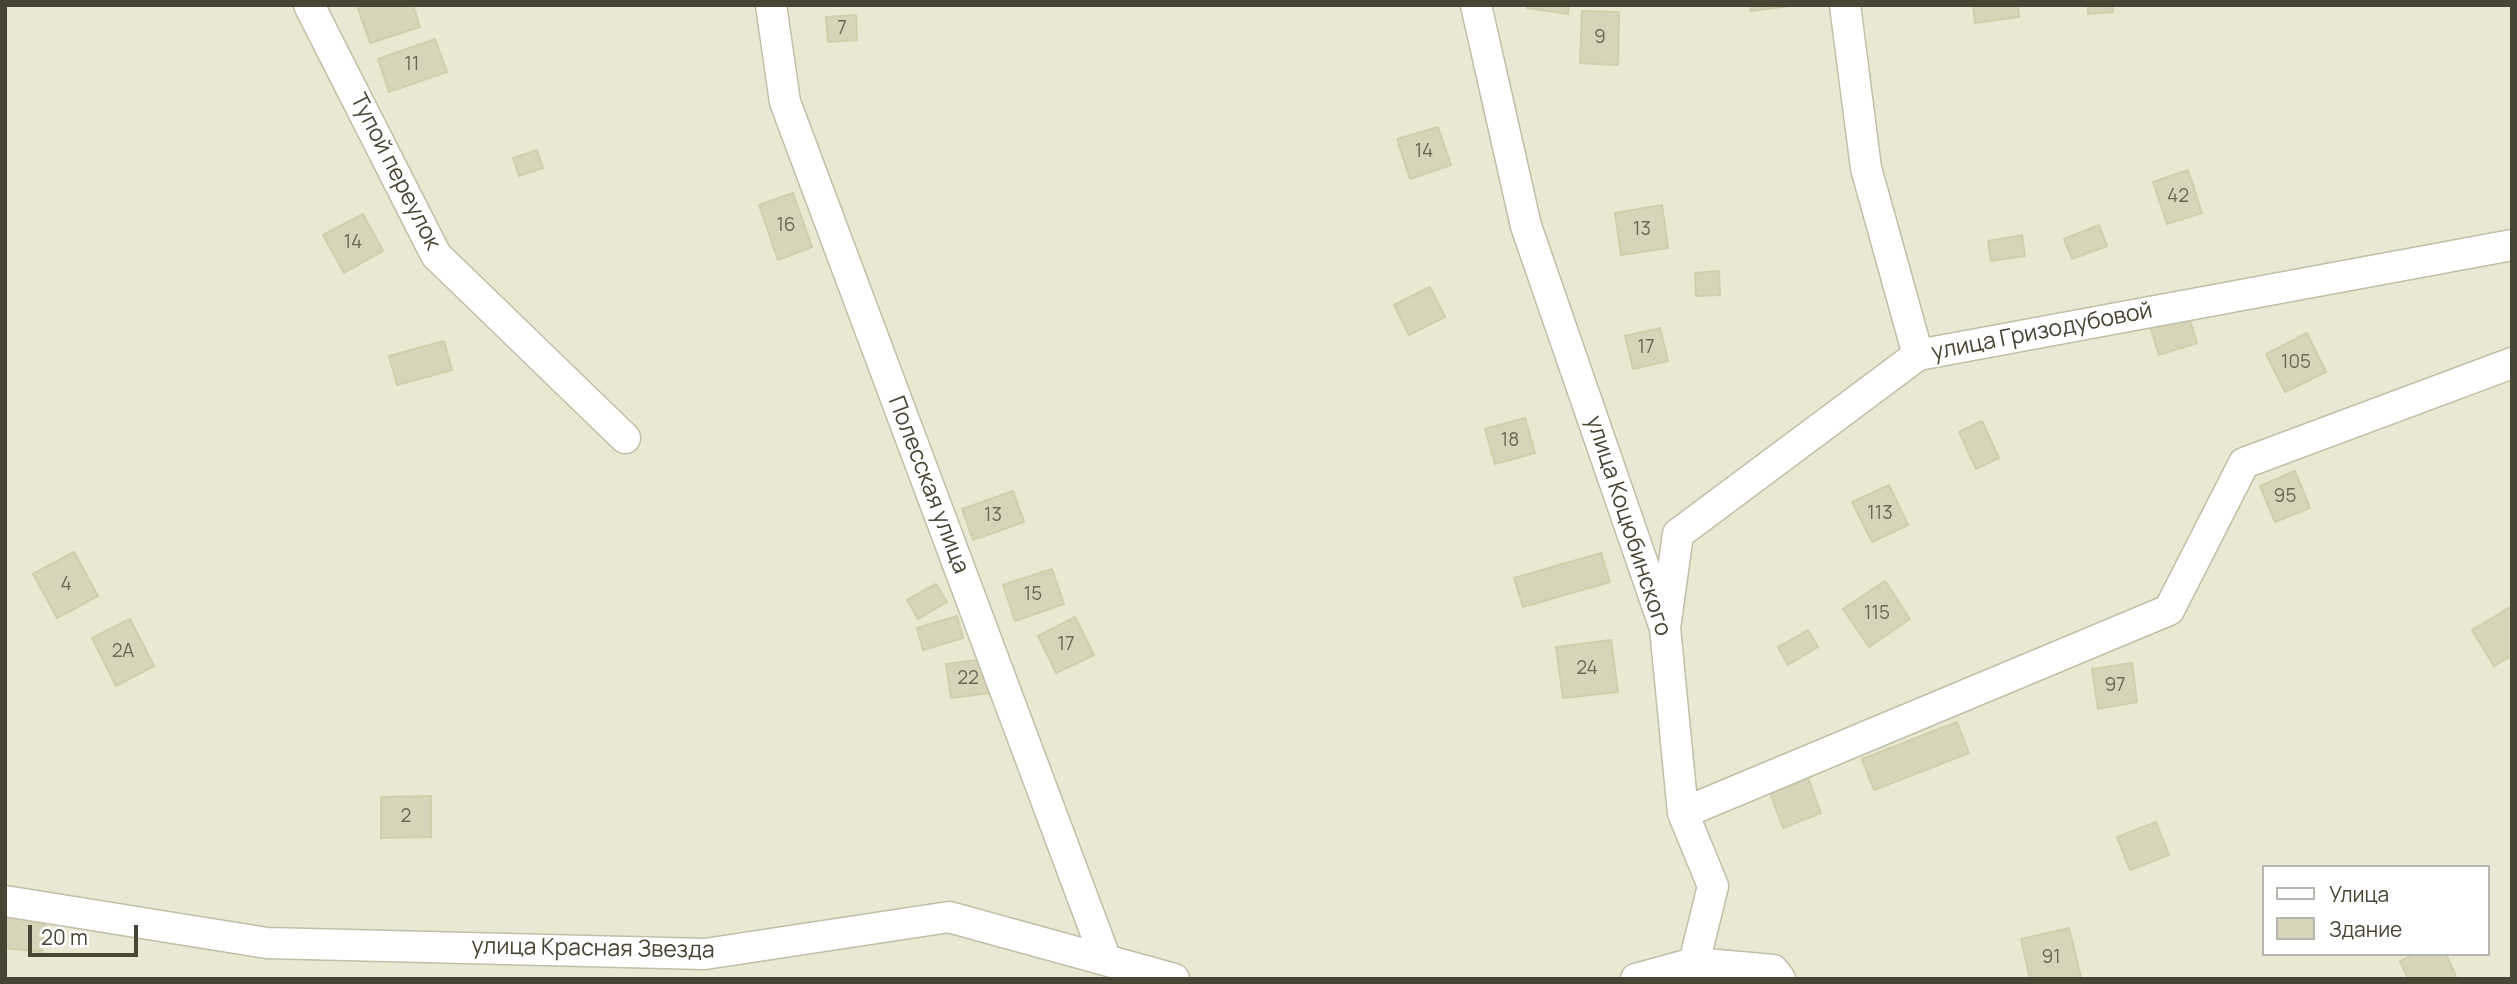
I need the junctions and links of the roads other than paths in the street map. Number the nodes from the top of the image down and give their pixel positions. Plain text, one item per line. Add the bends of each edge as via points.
1 (309, 5) edge
2 (771, 5) edge
3 (1476, 5) edge
4 (1845, 5) edge
5 (2512, 245) edge
6 (1918, 355) junction
7 (2512, 363) edge
8 (625, 438) dead end
9 (1665, 628) junction
10 (1684, 813) junction
11 (5, 901) edge
12 (1106, 960) junction
13 (1694, 963) junction
14 (1174, 979) edge
15 (1636, 979) edge
16 (1780, 979) edge

1 - 8 street, Тупой переулок via 436,255
2 - 12 street, Полесская улица via 785,102
3 - 9 street, улица Коцюбинского via 1526,226
4 - 6 street via 1866,168
5 - 6 street, улица Гризодубовой
6 - 9 street, улица Гризодубовой via 1678,534
7 - 10 street via 2244,463 2169,610
9 - 10 street, улица Коцюбинского
10 - 13 street, улица Коцюбинского via 1713,886
11 - 12 street, улица Красная Звезда via 267,943 705,954 948,917
12 - 14 street, улица Красная Звезда
13 - 15 street
13 - 16 street via 1773,970

